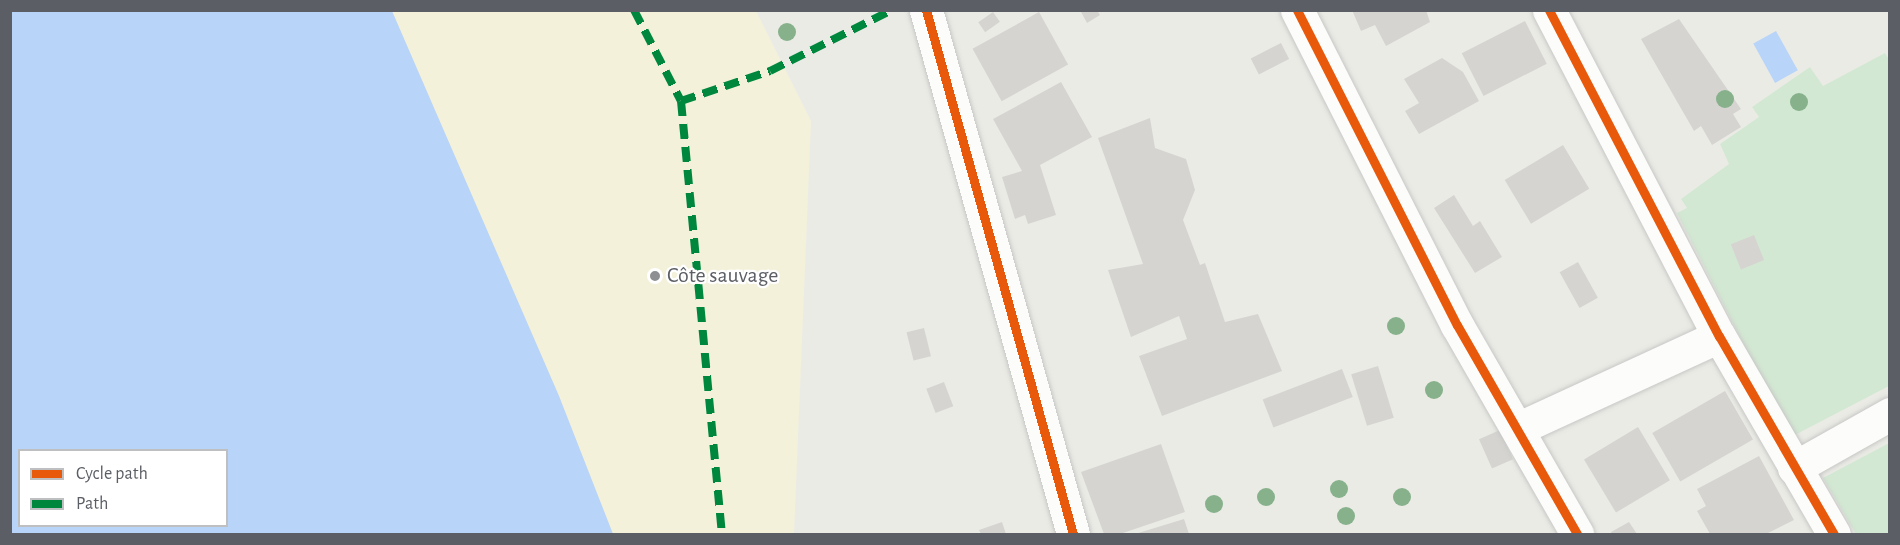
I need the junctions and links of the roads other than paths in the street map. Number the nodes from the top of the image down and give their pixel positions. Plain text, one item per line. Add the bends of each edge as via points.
1 (926, 10) edge
2 (1297, 10) edge
3 (1549, 10) edge
4 (1719, 336) junction
5 (1890, 414) edge
6 (1520, 428) junction
7 (1794, 468) junction
8 (1072, 534) edge
9 (1578, 534) edge
10 (1834, 534) edge

1 - 8 street
2 - 6 street via 1457,325
3 - 4 street
4 - 6 street
4 - 7 street
5 - 7 street
6 - 9 street
7 - 10 street

